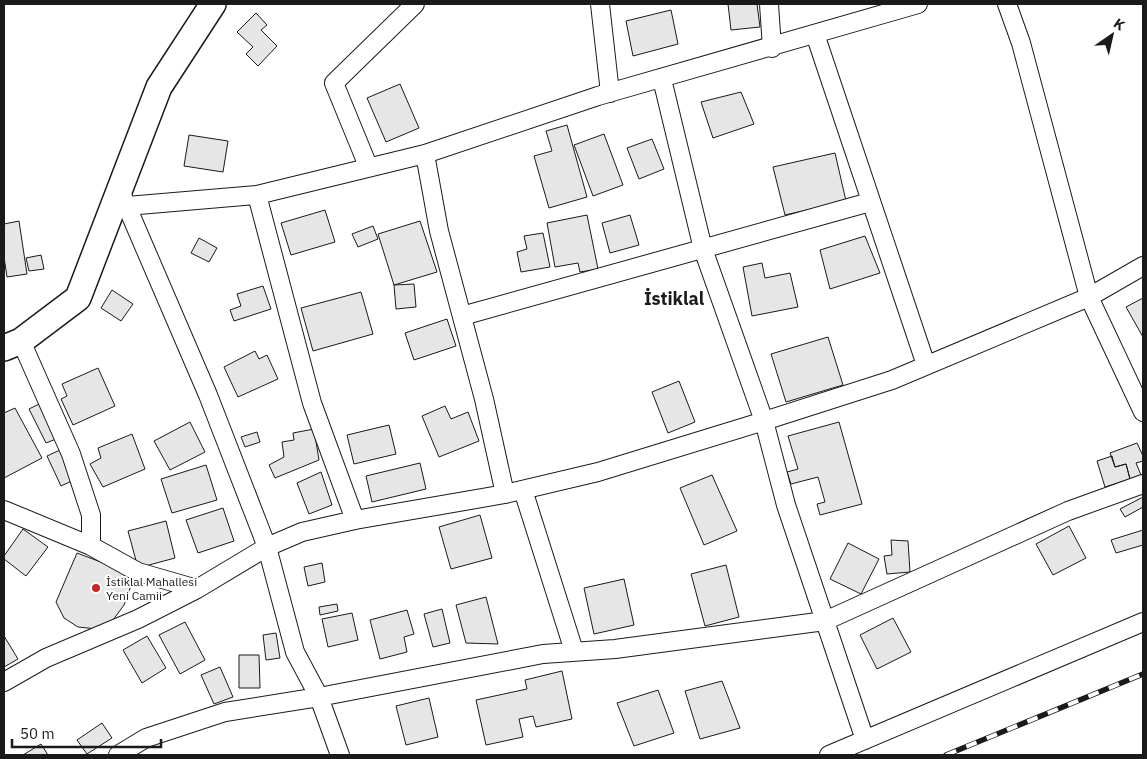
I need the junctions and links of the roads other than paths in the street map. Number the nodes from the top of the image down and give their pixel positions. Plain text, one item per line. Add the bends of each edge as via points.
1 (213, 4) edge
2 (415, 4) edge
3 (600, 4) edge
4 (769, 4) edge
5 (918, 4) edge
6 (1007, 4) edge
7 (815, 34) junction
8 (772, 48) junction
9 (662, 79) junction
10 (610, 93) junction
11 (425, 154) junction
12 (368, 166) junction
13 (257, 195) junction
14 (123, 197) junction
15 (870, 202) junction
16 (703, 249) junction
17 (1143, 266) edge
18 (1090, 297) junction
19 (462, 316) junction
20 (12, 344) edge
21 (926, 365) junction
22 (1143, 412) edge
23 (764, 421) junction
24 (1143, 484) edge
25 (523, 490) junction
26 (505, 494) junction
27 (4, 510) edge
28 (355, 520) junction
29 (91, 546) junction
30 (267, 547) junction
31 (197, 589) junction
32 (825, 621) junction
33 (1143, 622) edge
34 (574, 652) junction
35 (4, 682) edge
36 (319, 697) junction
37 (865, 740) junction
38 (118, 755) edge
39 (340, 755) edge
40 (829, 755) edge

1 - 14 street via 159,87
2 - 12 street via 334,83
3 - 10 street
4 - 8 street
5 - 7 street
6 - 18 street via 1021,43
7 - 8 street
7 - 15 street
8 - 9 street
9 - 10 street
9 - 16 street
10 - 11 street
11 - 12 street
11 - 19 street via 439,231
12 - 13 street
13 - 14 street
13 - 28 street via 312,403
14 - 20 street via 78,298
14 - 30 street via 208,396
15 - 16 street
15 - 21 street
16 - 19 street
16 - 23 street
17 - 18 street
18 - 21 street
18 - 22 street
19 - 26 street
20 - 29 street via 71,454 91,515
21 - 23 street via 892,380
23 - 25 street via 598,472
23 - 32 street via 786,505
24 - 32 street via 1068,511
25 - 26 street
25 - 34 street
26 - 28 street
27 - 29 street
28 - 30 street via 302,532
29 - 31 street via 138,572
30 - 31 street
30 - 36 street via 295,652
31 - 35 street via 138,619 46,658
32 - 34 street
32 - 37 street
33 - 37 street
34 - 36 street via 543,654
36 - 38 street via 225,712 146,738
36 - 39 street
37 - 40 street

